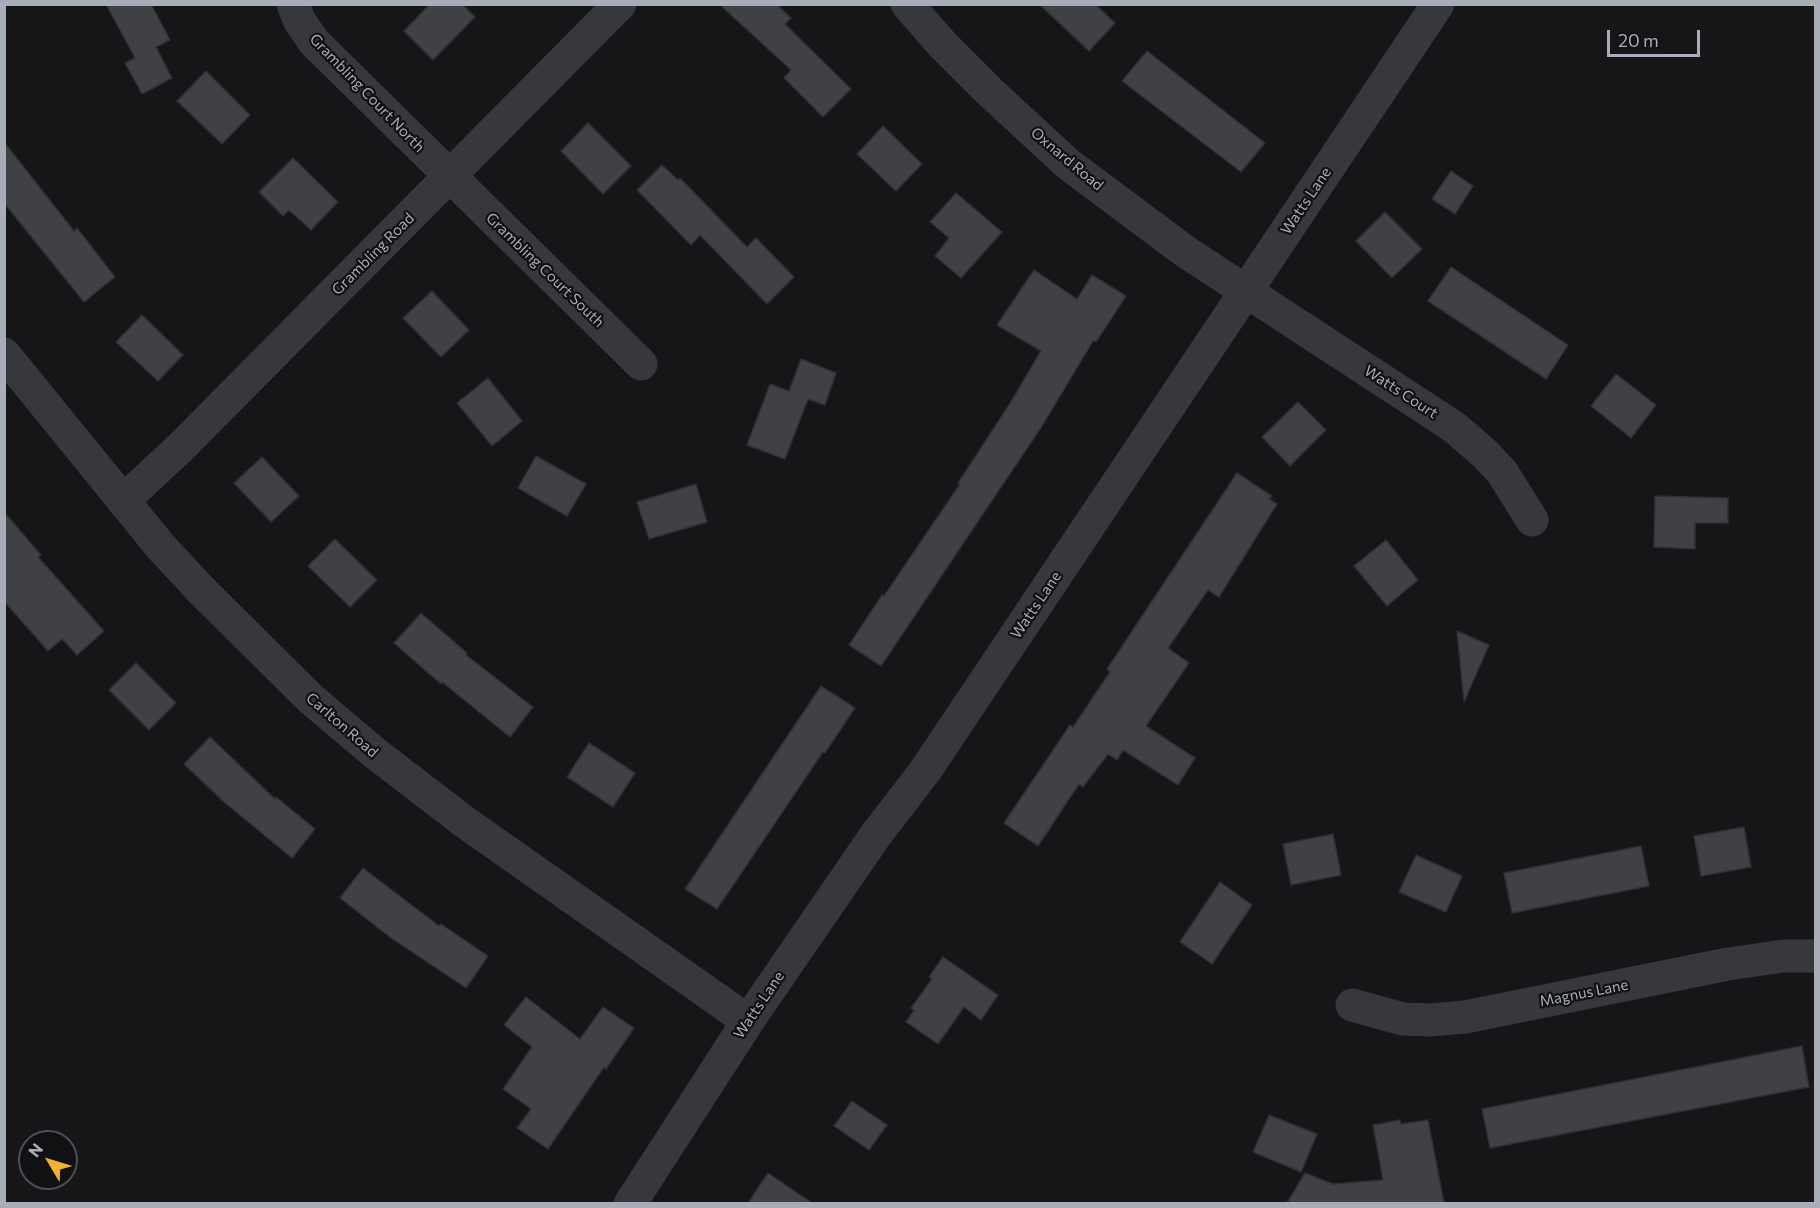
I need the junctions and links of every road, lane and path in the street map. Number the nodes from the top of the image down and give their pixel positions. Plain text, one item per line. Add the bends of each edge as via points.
1 (292, 4) edge
2 (620, 4) edge
3 (907, 4) edge
4 (1438, 4) edge
5 (449, 176) junction
6 (1246, 291) junction
7 (4, 354) edge
8 (641, 364) dead end
9 (123, 501) junction
10 (1532, 520) dead end
11 (1815, 956) edge
12 (1352, 1005) dead end
13 (748, 1021) junction
14 (630, 1203) edge

1 - 5 street, Grambling Court North via 314,42
2 - 5 street, Grambling Road
3 - 6 street, Oxnard Road via 989,91 1068,164 1186,252
4 - 6 street, Watts Lane
5 - 8 street, Grambling Court South
5 - 9 street, Grambling Road
6 - 10 street, Watts Court via 1455,427 1502,472
6 - 13 street, Watts Lane via 925,771 875,836
7 - 9 street, Carlton Road
9 - 13 street, Carlton Road via 202,591 311,699 376,754 466,823
11 - 12 street, Magnus Lane via 1728,964 1465,1017 1403,1019
13 - 14 street, Watts Lane

